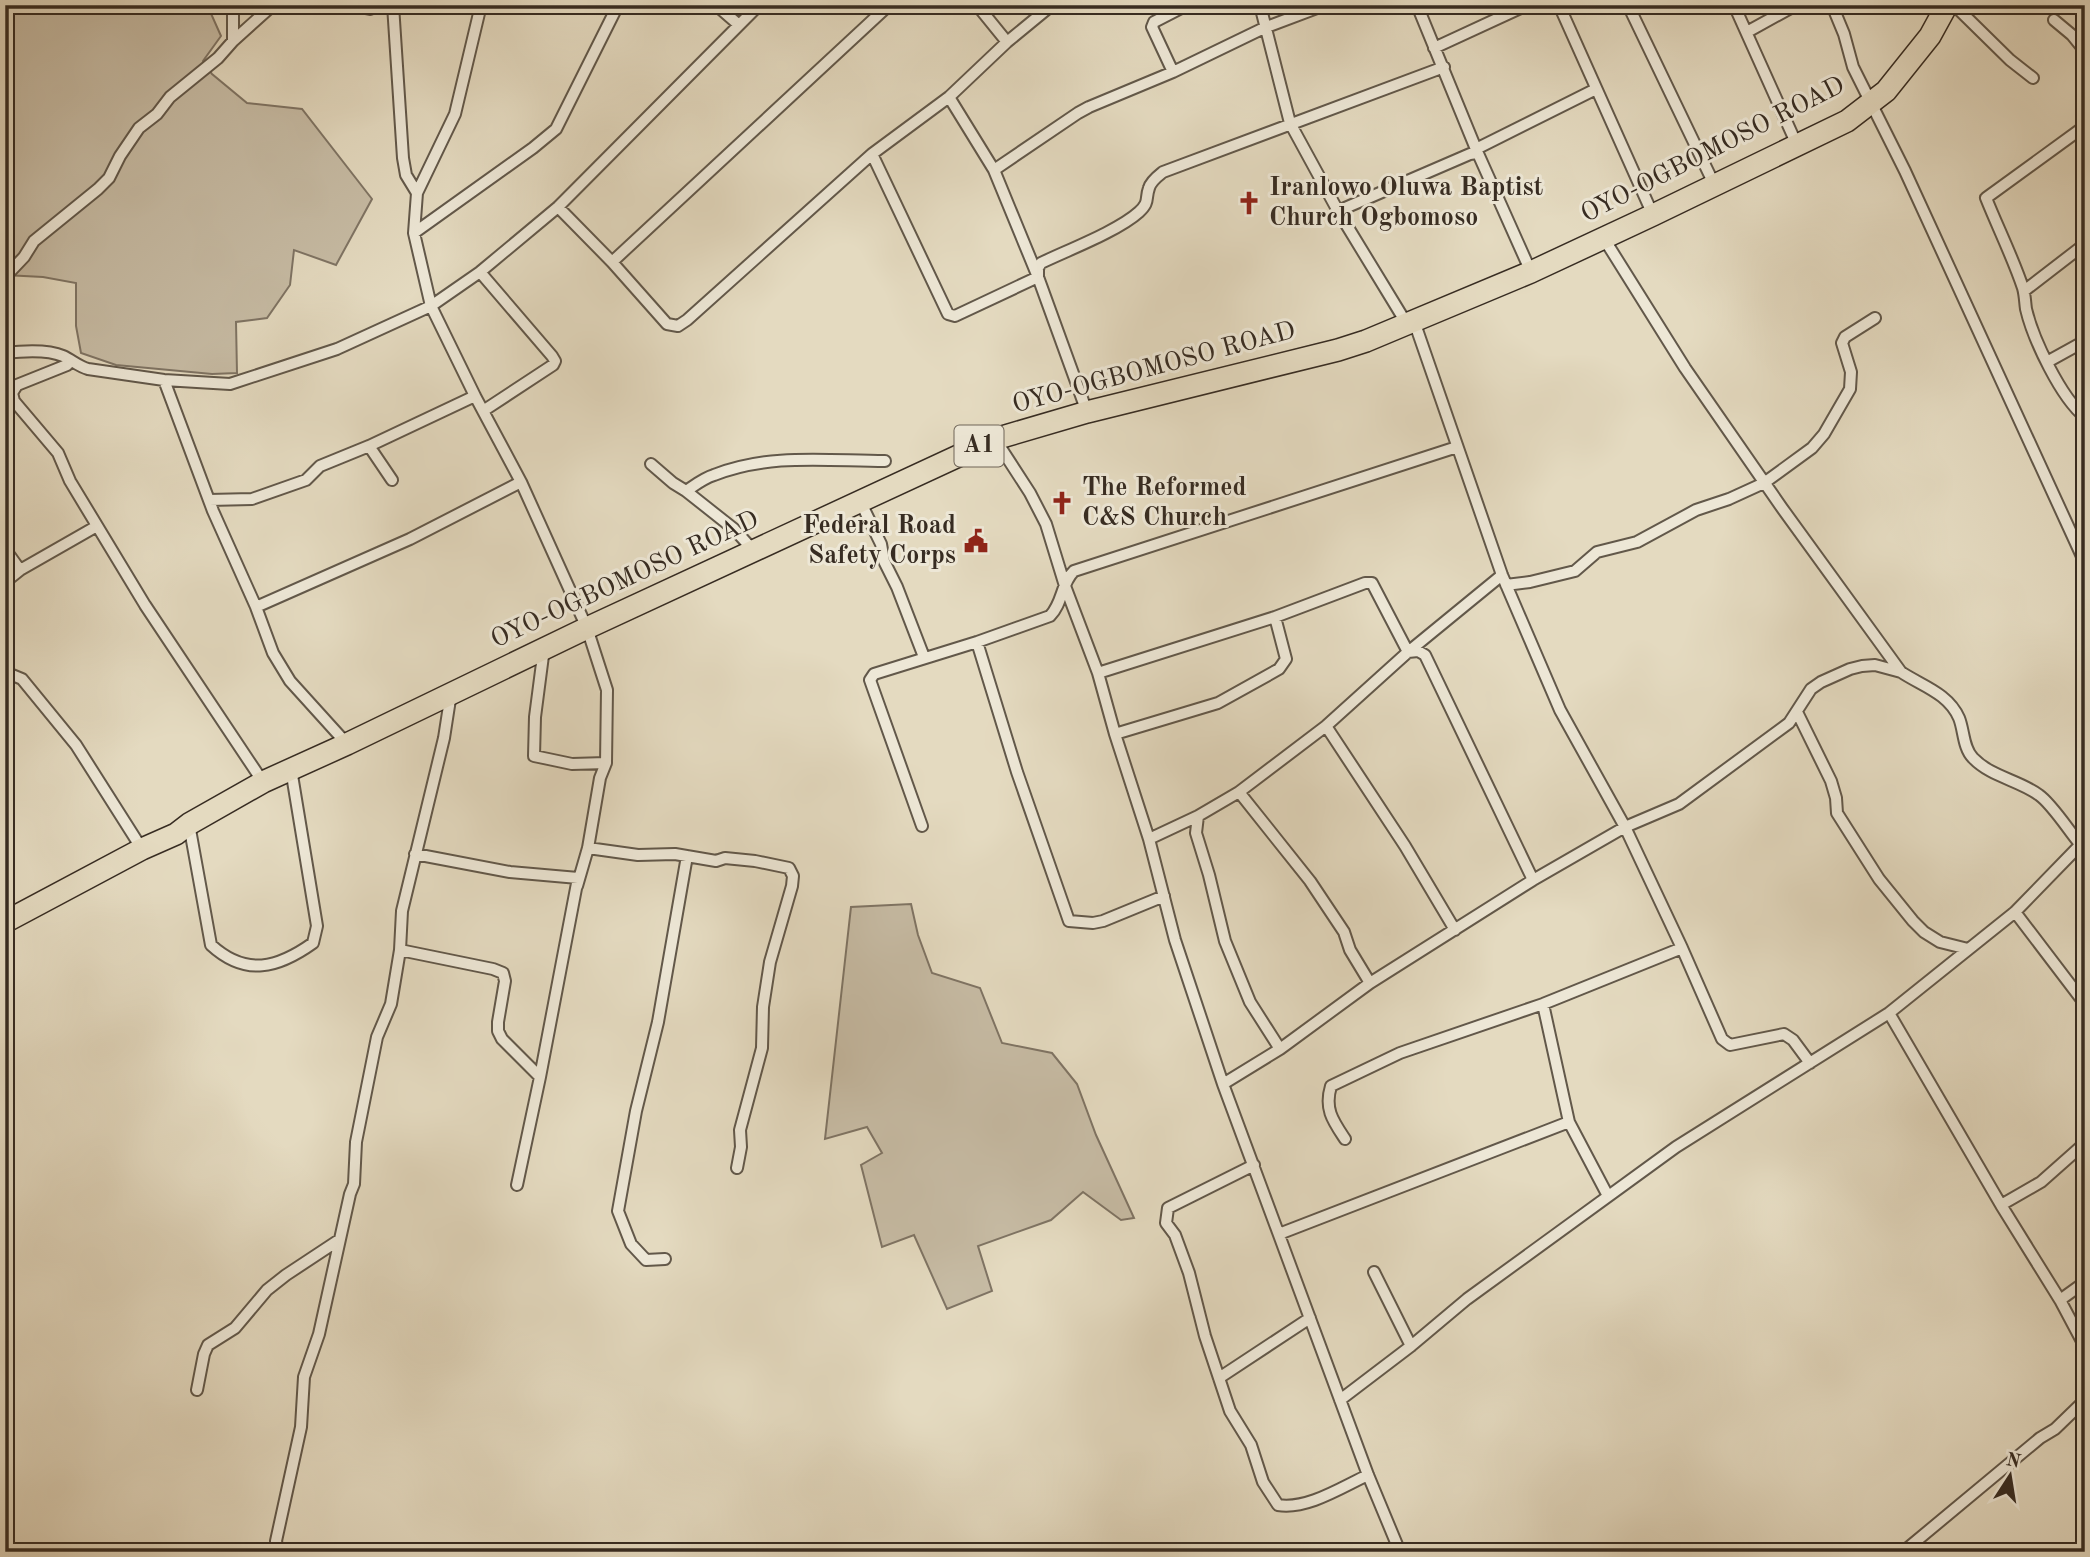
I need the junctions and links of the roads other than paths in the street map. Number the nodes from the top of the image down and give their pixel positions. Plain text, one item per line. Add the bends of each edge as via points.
1 (233, 5) edge
2 (273, 5) edge
3 (349, 5) edge
4 (379, 5) edge
5 (393, 5) edge
6 (481, 5) edge
7 (618, 5) edge
8 (716, 5) edge
9 (759, 5) edge
10 (889, 5) edge
11 (976, 5) edge
12 (1052, 5) edge
13 (1187, 5) edge
14 (1260, 5) edge
15 (1325, 5) edge
16 (1417, 5) edge
17 (1527, 5) edge
18 (1559, 5) edge
19 (1628, 5) edge
20 (1734, 5) edge
21 (1796, 5) edge
22 (1832, 5) edge
23 (1947, 5) edge
24 (1954, 5) edge
25 (2054, 20) dead end
26 (738, 25) junction
27 (1264, 28) junction
28 (1747, 32) junction
29 (233, 41) junction
30 (1007, 42) junction
31 (1434, 48) junction
32 (2085, 51) edge
33 (1444, 67) junction
34 (1173, 72) junction
35 (2033, 78) dead end
36 (1596, 89) junction
37 (949, 97) junction
38 (1871, 102) junction
39 (1290, 123) junction
40 (2085, 125) edge
41 (1797, 145) junction
42 (1476, 149) junction
43 (872, 153) junction
44 (994, 170) junction
45 (1714, 184) junction
46 (417, 193) junction
47 (558, 207) junction
48 (1338, 211) junction
49 (1653, 215) junction
50 (414, 233) junction
51 (1603, 237) junction
52 (2085, 244) edge
53 (612, 262) junction
54 (480, 272) junction
55 (1531, 272) junction
56 (5, 276) edge
57 (1038, 277) junction
58 (2024, 291) junction
59 (431, 306) junction
60 (1875, 318) dead end
61 (1413, 321) junction
62 (2085, 341) edge
63 (5, 353) edge
64 (71, 361) junction
65 (2047, 362) junction
66 (164, 380) junction
67 (9, 395) edge
68 (475, 396) junction
69 (484, 411) junction
70 (1087, 412) junction
71 (2085, 417) edge
72 (995, 439) junction
73 (369, 446) junction
74 (1457, 447) junction
75 (886, 461) dead end
76 (651, 464) dead end
77 (392, 480) dead end
78 (521, 482) junction
79 (1764, 483) junction
80 (686, 491) junction
81 (209, 500) junction
82 (860, 501) junction
83 (97, 526) junction
84 (2085, 533) edge
85 (2072, 536) junction
86 (5, 549) edge
87 (754, 551) junction
88 (2085, 563) edge
89 (20, 570) junction
90 (1504, 580) junction
91 (5, 582) edge
92 (1065, 586) junction
93 (256, 607) junction
94 (1275, 617) junction
95 (587, 628) junction
96 (977, 642) junction
97 (544, 648) junction
98 (1408, 652) junction
99 (924, 657) junction
100 (1901, 672) junction
101 (5, 673) edge
102 (1098, 673) junction
103 (451, 693) junction
104 (1797, 712) junction
105 (1326, 726) junction
106 (1115, 734) junction
107 (347, 744) junction
108 (606, 763) junction
109 (291, 769) junction
110 (263, 782) junction
111 (1239, 792) junction
112 (1198, 816) junction
113 (189, 824) junction
114 (922, 826) dead end
115 (1625, 827) junction
116 (1149, 839) junction
117 (2082, 842) edge
118 (589, 848) junction
119 (142, 849) junction
120 (415, 854) junction
121 (687, 856) junction
122 (1533, 880) junction
123 (577, 886) junction
124 (1164, 896) junction
125 (2015, 912) junction
126 (5, 922) edge
127 (1455, 930) junction
128 (1682, 948) junction
129 (1968, 949) junction
130 (400, 950) junction
131 (1370, 983) junction
132 (1543, 1004) junction
133 (2085, 1004) edge
134 (1889, 1013) junction
135 (1280, 1049) junction
136 (1810, 1063) junction
137 (540, 1077) junction
138 (1223, 1084) junction
139 (1569, 1122) junction
140 (1345, 1139) dead end
141 (2085, 1143) edge
142 (1254, 1165) junction
143 (737, 1167) dead end
144 (517, 1185) dead end
145 (1608, 1196) junction
146 (2001, 1205) junction
147 (1279, 1234) junction
148 (339, 1240) junction
149 (665, 1259) dead end
150 (1374, 1272) dead end
151 (2085, 1282) edge
152 (2060, 1300) junction
153 (1310, 1318) junction
154 (1411, 1346) junction
155 (2085, 1348) edge
156 (1219, 1378) junction
157 (197, 1390) dead end
158 (1340, 1400) junction
159 (2085, 1400) edge
160 (1368, 1475) junction
161 (278, 1552) edge
162 (1400, 1552) edge
163 (1903, 1552) edge

1 - 29 street
2 - 29 street
3 - 4 street via 370,9
5 - 46 street via 403,158 406,175
6 - 46 street via 454,114
7 - 50 street via 556,129
8 - 26 street
9 - 26 street
10 - 53 street
11 - 30 street
12 - 30 street
13 - 34 street via 1152,27
14 - 27 street
15 - 27 street
16 - 31 street
17 - 31 street
18 - 36 street
19 - 45 street
20 - 28 street
21 - 28 street
22 - 38 street via 1853,67
23 - 38 highway, OYO-OGBOMOSO ROAD / A1 via 1912,60
24 - 35 street
25 - 32 street
26 - 47 street
27 - 34 street
27 - 39 street
28 - 41 street
29 - 56 street via 139,128 109,178 34,241
30 - 37 street
31 - 33 street
33 - 39 street
33 - 42 street
34 - 44 street via 1077,113
36 - 42 street
36 - 49 street
37 - 43 street
37 - 44 street
38 - 41 highway, OYO-OGBOMOSO ROAD / A1 via 1847,121
38 - 85 street
39 - 48 street
39 - 57 street via 1163,172 1148,189 1148,201 1140,212 1041,263
40 - 58 street via 1986,198
41 - 45 highway, OYO-OGBOMOSO ROAD / A1
42 - 48 street via 1477,153
42 - 55 street
43 - 53 street via 678,326 667,324
43 - 57 street via 948,314 961,314
44 - 57 street
45 - 49 highway, OYO-OGBOMOSO ROAD / A1
46 - 50 street
47 - 53 street
47 - 54 street
48 - 61 street via 1402,316
49 - 51 highway, OYO-OGBOMOSO ROAD / A1
50 - 59 street
51 - 55 highway, OYO-OGBOMOSO ROAD / A1
51 - 79 street
52 - 58 street
54 - 59 street
54 - 69 street via 555,361 554,366
55 - 61 highway, OYO-OGBOMOSO ROAD / A1
57 - 70 street
58 - 65 street via 2026,309
59 - 66 street via 337,349 241,381
59 - 68 street
60 - 79 street via 1842,343 1852,383 1824,434
61 - 70 highway, OYO-OGBOMOSO ROAD / A1 via 1338,349
61 - 74 street
62 - 65 street
63 - 64 street via 60,354
64 - 66 street via 88,369
64 - 67 street via 17,385
65 - 71 street
66 - 81 street
67 - 83 street via 58,453
68 - 69 street
68 - 73 street
69 - 78 street
70 - 72 highway, OYO-OGBOMOSO ROAD / A1
72 - 82 highway, OYO-OGBOMOSO ROAD / A1
72 - 92 street via 1046,524
73 - 77 street
73 - 81 street via 320,466 306,480 252,499
74 - 90 street
74 - 92 street via 1074,571
75 - 80 street via 796,458 748,465 713,475
76 - 80 street
78 - 93 street via 410,539
78 - 95 street
79 - 90 street via 1696,510 1637,542 1597,552 1575,571 1530,582
79 - 100 street
80 - 87 street
81 - 93 street
82 - 87 highway, OYO-OGBOMOSO ROAD / A1
82 - 99 street
83 - 89 street
83 - 110 street
84 - 85 street
85 - 88 street
86 - 89 street
87 - 95 highway, OYO-OGBOMOSO ROAD / A1
89 - 91 street
90 - 98 street
90 - 115 street via 1560,710
92 - 96 street via 1058,608 1050,616
92 - 102 street
93 - 107 street via 273,653 290,681
94 - 98 street via 1372,583
94 - 102 street
94 - 106 street via 1286,659 1279,668 1218,703
95 - 97 highway, OYO-OGBOMOSO ROAD / A1
95 - 108 street via 607,690
96 - 99 street
96 - 124 street via 1069,921 1103,921
97 - 103 highway, OYO-OGBOMOSO ROAD / A1
97 - 108 street via 534,756 572,764
98 - 105 street
98 - 122 street via 1425,655
99 - 114 street via 874,674 870,680
100 - 104 street via 1875,665 1850,669 1811,689
100 - 117 street via 1952,705 1972,757 2042,797
101 - 119 street via 22,679 76,745
102 - 106 street
103 - 107 highway, OYO-OGBOMOSO ROAD / A1
103 - 120 street
104 - 115 street via 1789,723 1679,804
104 - 129 street via 1831,781 1837,813 1879,879 1924,932 1940,942
105 - 111 street
105 - 127 street
106 - 116 street
107 - 109 highway, OYO-OGBOMOSO ROAD / A1
108 - 118 street
109 - 110 highway, OYO-OGBOMOSO ROAD / A1
109 - 113 street via 317,926 313,943 300,953 258,967 211,946
110 - 113 highway, OYO-OGBOMOSO ROAD / A1
111 - 112 street
111 - 131 street via 1310,881
112 - 116 street
112 - 135 street via 1196,833 1225,941 1250,1002
113 - 119 highway, OYO-OGBOMOSO ROAD / A1
115 - 122 street
115 - 128 street
116 - 124 street
117 - 125 street
118 - 121 street
118 - 123 street
119 - 126 highway, OYO-OGBOMOSO ROAD / A1
120 - 123 street via 510,872 578,878
120 - 130 street via 402,911
121 - 143 street via 755,861 789,868 793,876 769,962 762,1048 740,1130
121 - 149 street via 618,1211 631,1244 646,1260
122 - 127 street
123 - 137 street
124 - 138 street
125 - 129 street
125 - 133 street
127 - 131 street
128 - 132 street
128 - 136 street via 1722,1039 1730,1045 1784,1034
129 - 134 street
130 - 137 street via 503,973 498,1031
130 - 148 street via 391,1004 377,1037 356,1142 355,1184
131 - 135 street
132 - 139 street
132 - 140 street via 1400,1053 1331,1086 1327,1099 1332,1120
134 - 136 street
134 - 146 street
135 - 138 street
136 - 145 street via 1676,1147
137 - 144 street
138 - 142 street
139 - 145 street
139 - 147 street
141 - 146 street via 2041,1182
142 - 147 street
142 - 156 street via 1166,1213 1166,1223 1189,1273
145 - 154 street
146 - 152 street
147 - 153 street
148 - 157 street via 267,1290 235,1328 208,1345
148 - 161 street via 319,1334 304,1377 301,1427 276,1541
150 - 154 street
151 - 152 street
152 - 155 street
153 - 156 street
153 - 158 street
154 - 158 street
156 - 160 street via 1263,1482 1278,1505 1307,1503
158 - 160 street
159 - 163 street via 2055,1430
160 - 162 street

